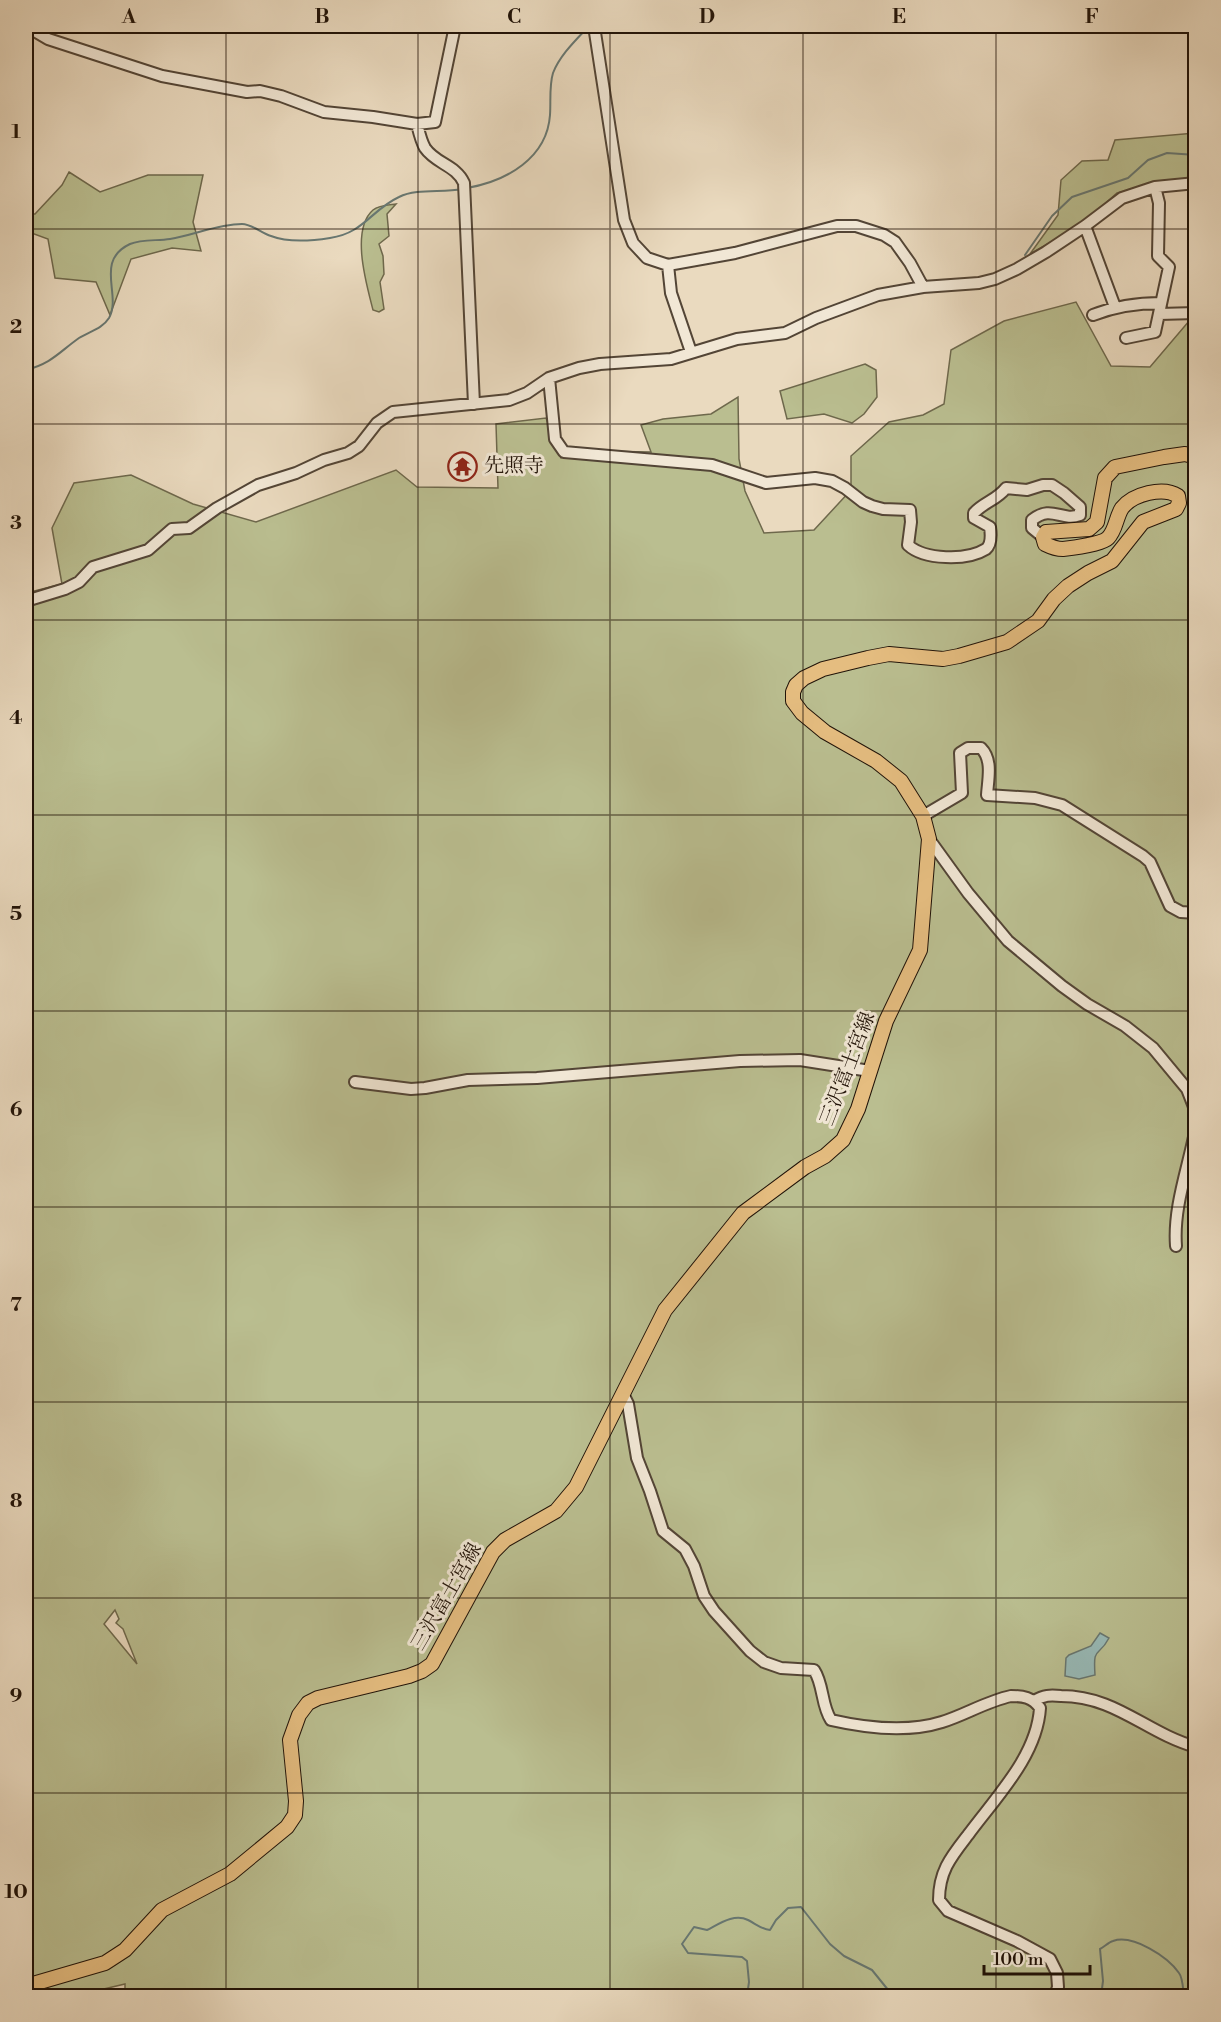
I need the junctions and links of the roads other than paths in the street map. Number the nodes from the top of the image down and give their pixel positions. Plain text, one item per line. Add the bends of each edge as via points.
1 (26, 26) edge
2 (455, 26) edge
3 (594, 26) edge
4 (417, 124) junction
5 (1196, 183) edge
6 (1155, 187) junction
7 (1085, 226) junction
8 (668, 265) junction
9 (923, 287) junction
10 (1115, 307) junction
11 (1160, 309) junction
12 (1196, 313) edge
13 (1093, 315) dead end
14 (1126, 338) dead end
15 (691, 352) junction
16 (549, 378) junction
17 (474, 404) junction
18 (1196, 457) edge
19 (1043, 537) junction
20 (26, 601) edge
21 (923, 816) junction
22 (929, 839) junction
23 (1196, 913) edge
24 (870, 1071) junction
25 (355, 1082) dead end
26 (1196, 1126) edge
27 (1176, 1246) dead end
28 (623, 1394) junction
29 (1034, 1701) junction
30 (1196, 1748) edge
31 (26, 1986) edge
32 (1055, 1996) edge

1 - 4 street via 48,39 162,76 271,93 324,112
2 - 4 street via 435,122
3 - 8 street via 624,220 633,243 647,258
4 - 17 street via 426,149 459,172 464,183
5 - 6 street
6 - 7 street via 1122,198
6 - 11 street via 1159,203 1158,256 1169,267
7 - 9 street via 995,279
7 - 10 street
8 - 9 street via 735,253 837,226 856,226 895,242
8 - 15 street via 671,293
9 - 15 street via 878,295 785,333 736,339
10 - 11 street via 1134,303
10 - 13 street
11 - 12 street
11 - 14 street via 1155,332
15 - 16 street via 671,359 600,364
16 - 17 street via 527,393
16 - 19 street via 555,439 564,452 712,465 766,483 815,478 832,481 872,506 910,510 908,545 935,557 949,558 987,549 990,527 974,518 981,505 1006,489 1052,485 1080,507 1080,515 1072,518 1040,513 1032,520 1032,528
17 - 20 street via 393,412 348,453 258,485 189,528 172,529 148,550 93,567 79,582
18 - 19 main road via 1185,454 1115,466 1105,478 1097,522 1089,529 1046,532
19 - 21 main road, 三沢富士宮線 via 1045,544 1061,549 1100,542 1108,538 1122,508 1132,500 1164,491 1178,496 1176,509 1143,522 1112,561 1068,586 1038,621 1007,642 943,658 889,654 868,658 823,669 804,678 793,692 802,713 900,781
21 - 22 main road, 三沢富士宮線
21 - 23 street via 962,793 960,753 968,748 981,748 989,762 987,795 1035,798 1062,805 1143,855 1170,906
22 - 24 main road, 三沢富士宮線 via 920,950 886,1021
22 - 26 street via 1008,941 1062,986 1153,1048 1187,1089
24 - 25 street via 800,1060 740,1061 468,1080 411,1089
24 - 28 main road, 三沢富士宮線 via 843,1140 743,1213 665,1310
26 - 27 street via 1176,1220
28 - 29 street via 637,1458 663,1531 685,1549 704,1596 750,1652 764,1662 781,1668 814,1670 831,1720 865,1727 916,1727 940,1723 1011,1696
28 - 31 main road, 三沢富士宮線 via 576,1487 556,1511 493,1552 432,1664 409,1676 308,1703 290,1740 296,1801 295,1815 287,1827 230,1874 162,1910 125,1950 105,1963
29 - 30 street via 1043,1695 1095,1700
29 - 32 street via 1040,1708 1031,1744 950,1859 940,1877 939,1900 948,1911 1050,1959 1058,1973

